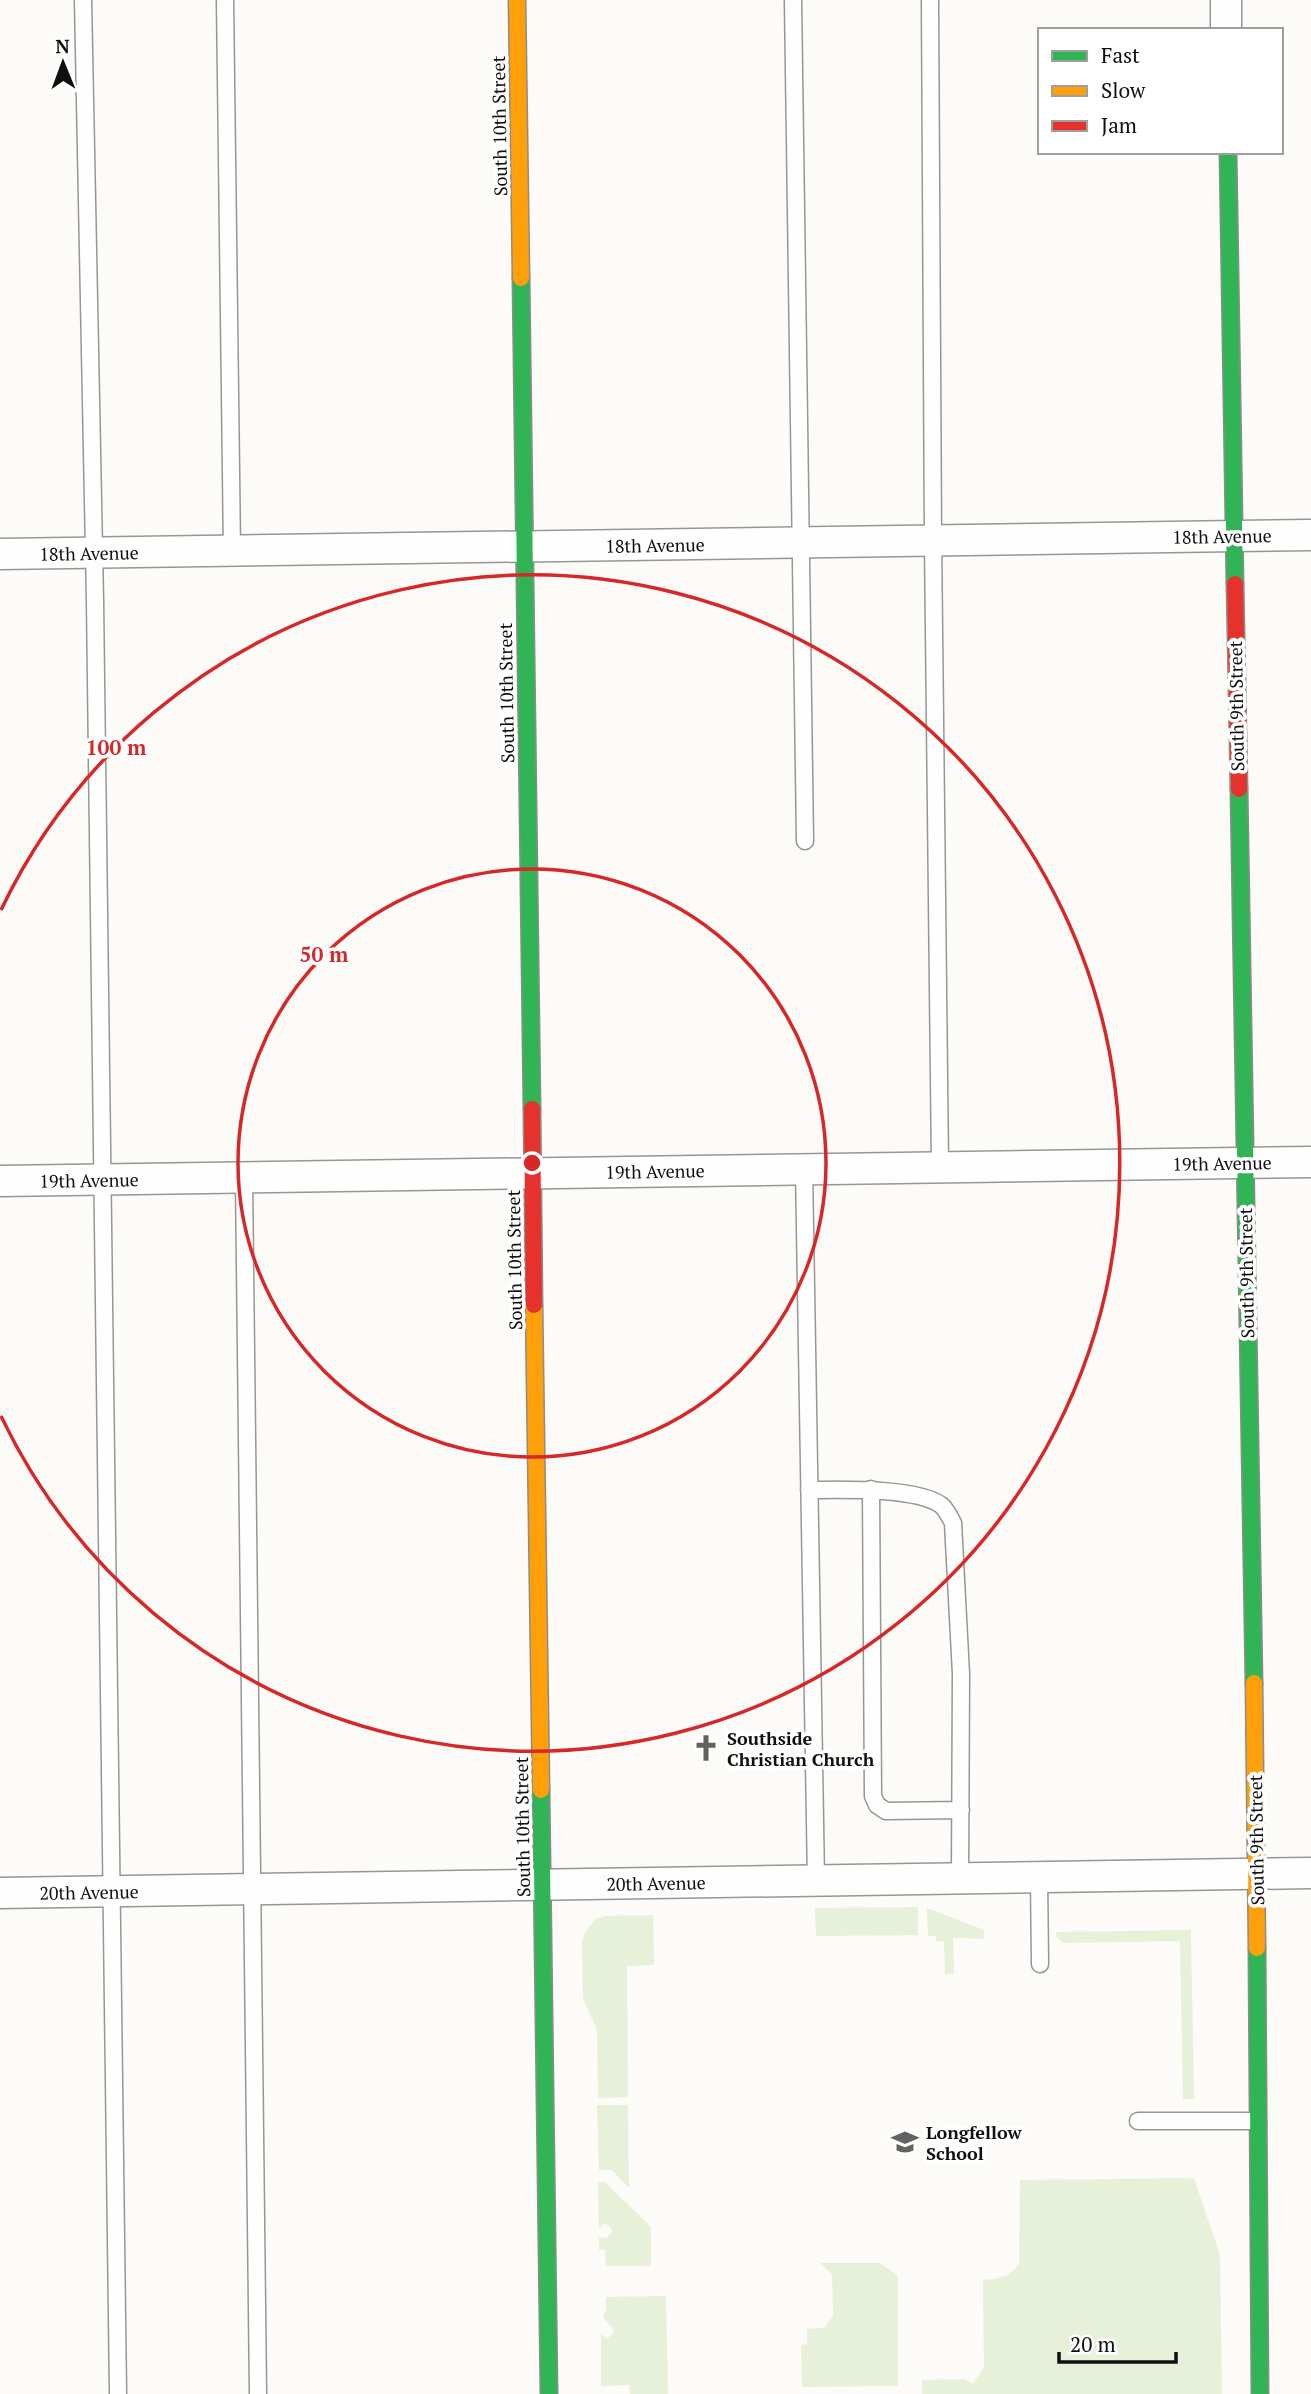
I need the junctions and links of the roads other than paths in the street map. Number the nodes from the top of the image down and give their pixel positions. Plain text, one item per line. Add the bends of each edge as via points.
1 (83, 0) edge
2 (225, 0) edge
3 (517, 0) edge
4 (793, 0) edge
5 (930, 0) edge
6 (1226, 0) edge
7 (1226, 28) edge
8 (1228, 154) edge
9 (1311, 535) edge
10 (1233, 536) junction
11 (933, 541) junction
12 (799, 542) junction
13 (523, 547) junction
14 (232, 551) junction
15 (94, 553) junction
16 (0, 554) edge
17 (805, 841) dead end
18 (1311, 1162) edge
19 (1244, 1163) junction
20 (940, 1167) junction
21 (804, 1169) junction
22 (532, 1173) junction
23 (244, 1178) junction
24 (103, 1179) junction
25 (0, 1181) edge
26 (871, 1489) junction
27 (810, 1490) junction
28 (961, 1811) junction
29 (1311, 1873) edge
30 (1257, 1874) junction
31 (1039, 1877) junction
32 (960, 1878) junction
33 (816, 1881) junction
34 (542, 1885) junction
35 (251, 1889) junction
36 (111, 1891) junction
37 (0, 1893) edge
38 (1040, 1964) dead end
39 (1258, 2120) junction
40 (1138, 2121) dead end
41 (118, 2394) edge
42 (258, 2394) edge
43 (549, 2394) edge
44 (1261, 2394) edge

1 - 15 lane
2 - 14 lane
3 - 13 street, South 10th Street
4 - 12 lane
5 - 11 lane
6 - 7 street
8 - 10 street, South 9th Street
9 - 10 street, 18th Avenue
10 - 11 street, 18th Avenue
10 - 19 street, South 9th Street
11 - 12 street, 18th Avenue
11 - 20 lane
12 - 13 street, 18th Avenue
12 - 17 lane
13 - 14 street, 18th Avenue
13 - 22 street, South 10th Street
14 - 15 street, 18th Avenue
15 - 16 street, 18th Avenue
15 - 24 lane
18 - 19 street, 19th Avenue
19 - 20 street, 19th Avenue
19 - 30 street, South 9th Street
20 - 21 street, 19th Avenue
21 - 22 street, 19th Avenue
21 - 27 lane
22 - 23 street, 19th Avenue
22 - 34 street, South 10th Street
23 - 24 street, 19th Avenue
23 - 35 lane
24 - 25 street, 19th Avenue
24 - 36 lane
26 - 27 lane
26 - 28 lane via 928,1498 943,1506 953,1523 961,1674
26 - 28 lane via 873,1796 886,1811
27 - 33 lane
28 - 32 lane
29 - 30 street, 20th Avenue
30 - 31 street, 20th Avenue
30 - 39 street, South 9th Street
31 - 32 street, 20th Avenue
31 - 38 lane
32 - 33 street, 20th Avenue
33 - 34 street, 20th Avenue
34 - 35 street, 20th Avenue
34 - 43 street, South 10th Street
35 - 36 street, 20th Avenue
35 - 42 lane
36 - 37 street, 20th Avenue
36 - 41 lane
39 - 40 lane
39 - 44 street, South 9th Street

